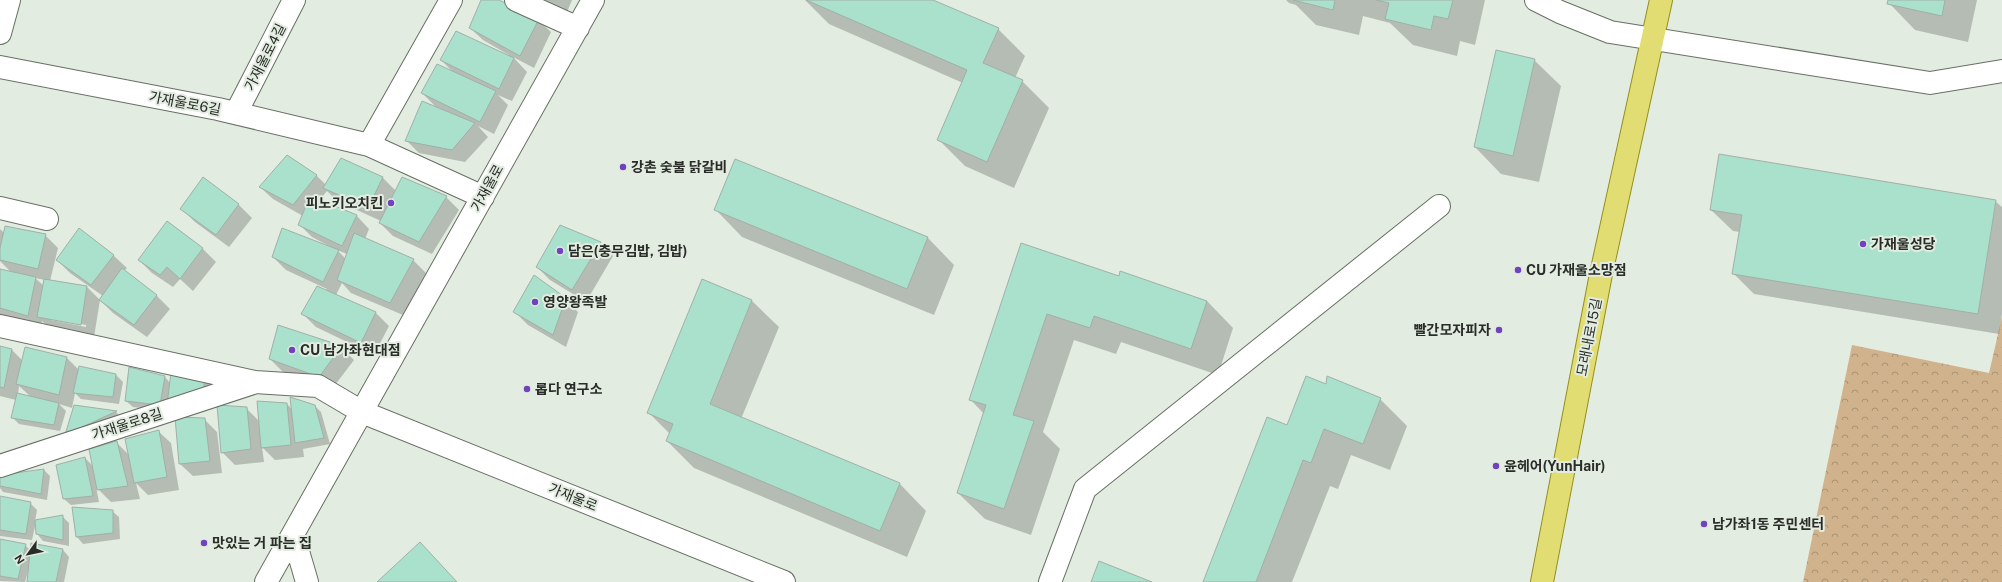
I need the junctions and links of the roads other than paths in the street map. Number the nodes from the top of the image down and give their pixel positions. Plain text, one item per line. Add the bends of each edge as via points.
1 (9, 0) edge
2 (294, 0) edge
3 (451, 0) edge
4 (516, 0) edge
5 (593, 0) edge
6 (1536, 0) edge
7 (1661, 0) edge
8 (578, 28) junction
9 (0, 33) edge
10 (1653, 38) junction
11 (0, 67) edge
12 (2002, 71) edge
13 (236, 113) junction
14 (369, 145) junction
15 (483, 197) junction
16 (1439, 206) dead end
17 (0, 208) edge
18 (47, 219) dead end
19 (0, 326) edge
20 (254, 382) junction
21 (362, 412) junction
22 (0, 466) edge
23 (293, 534) junction
24 (266, 582) edge
25 (307, 582) edge
26 (784, 582) edge
27 (1050, 582) edge
28 (1542, 582) edge

1 - 9 street
2 - 13 street, 가재울로4길
3 - 14 street
4 - 8 street
5 - 8 street, 가재울로
6 - 10 street via 1610,32
7 - 10 main road, 모래내로15길
8 - 15 street, 가재울로
10 - 12 street via 1930,83
10 - 28 main road, 모래내로15길 via 1601,274
11 - 13 street, 가재울로6길
13 - 14 street, 가재울로6길
14 - 15 street, 가재울로6길
15 - 21 street, 가재울로
16 - 27 street via 1085,489
17 - 18 street
19 - 20 street, 가재울로8길
20 - 21 street, 가재울로8길 via 318,386
20 - 22 street, 가재울로8길
21 - 23 street, 가재울로
21 - 26 street, 가재울로
23 - 24 street, 가재울로
23 - 25 street

